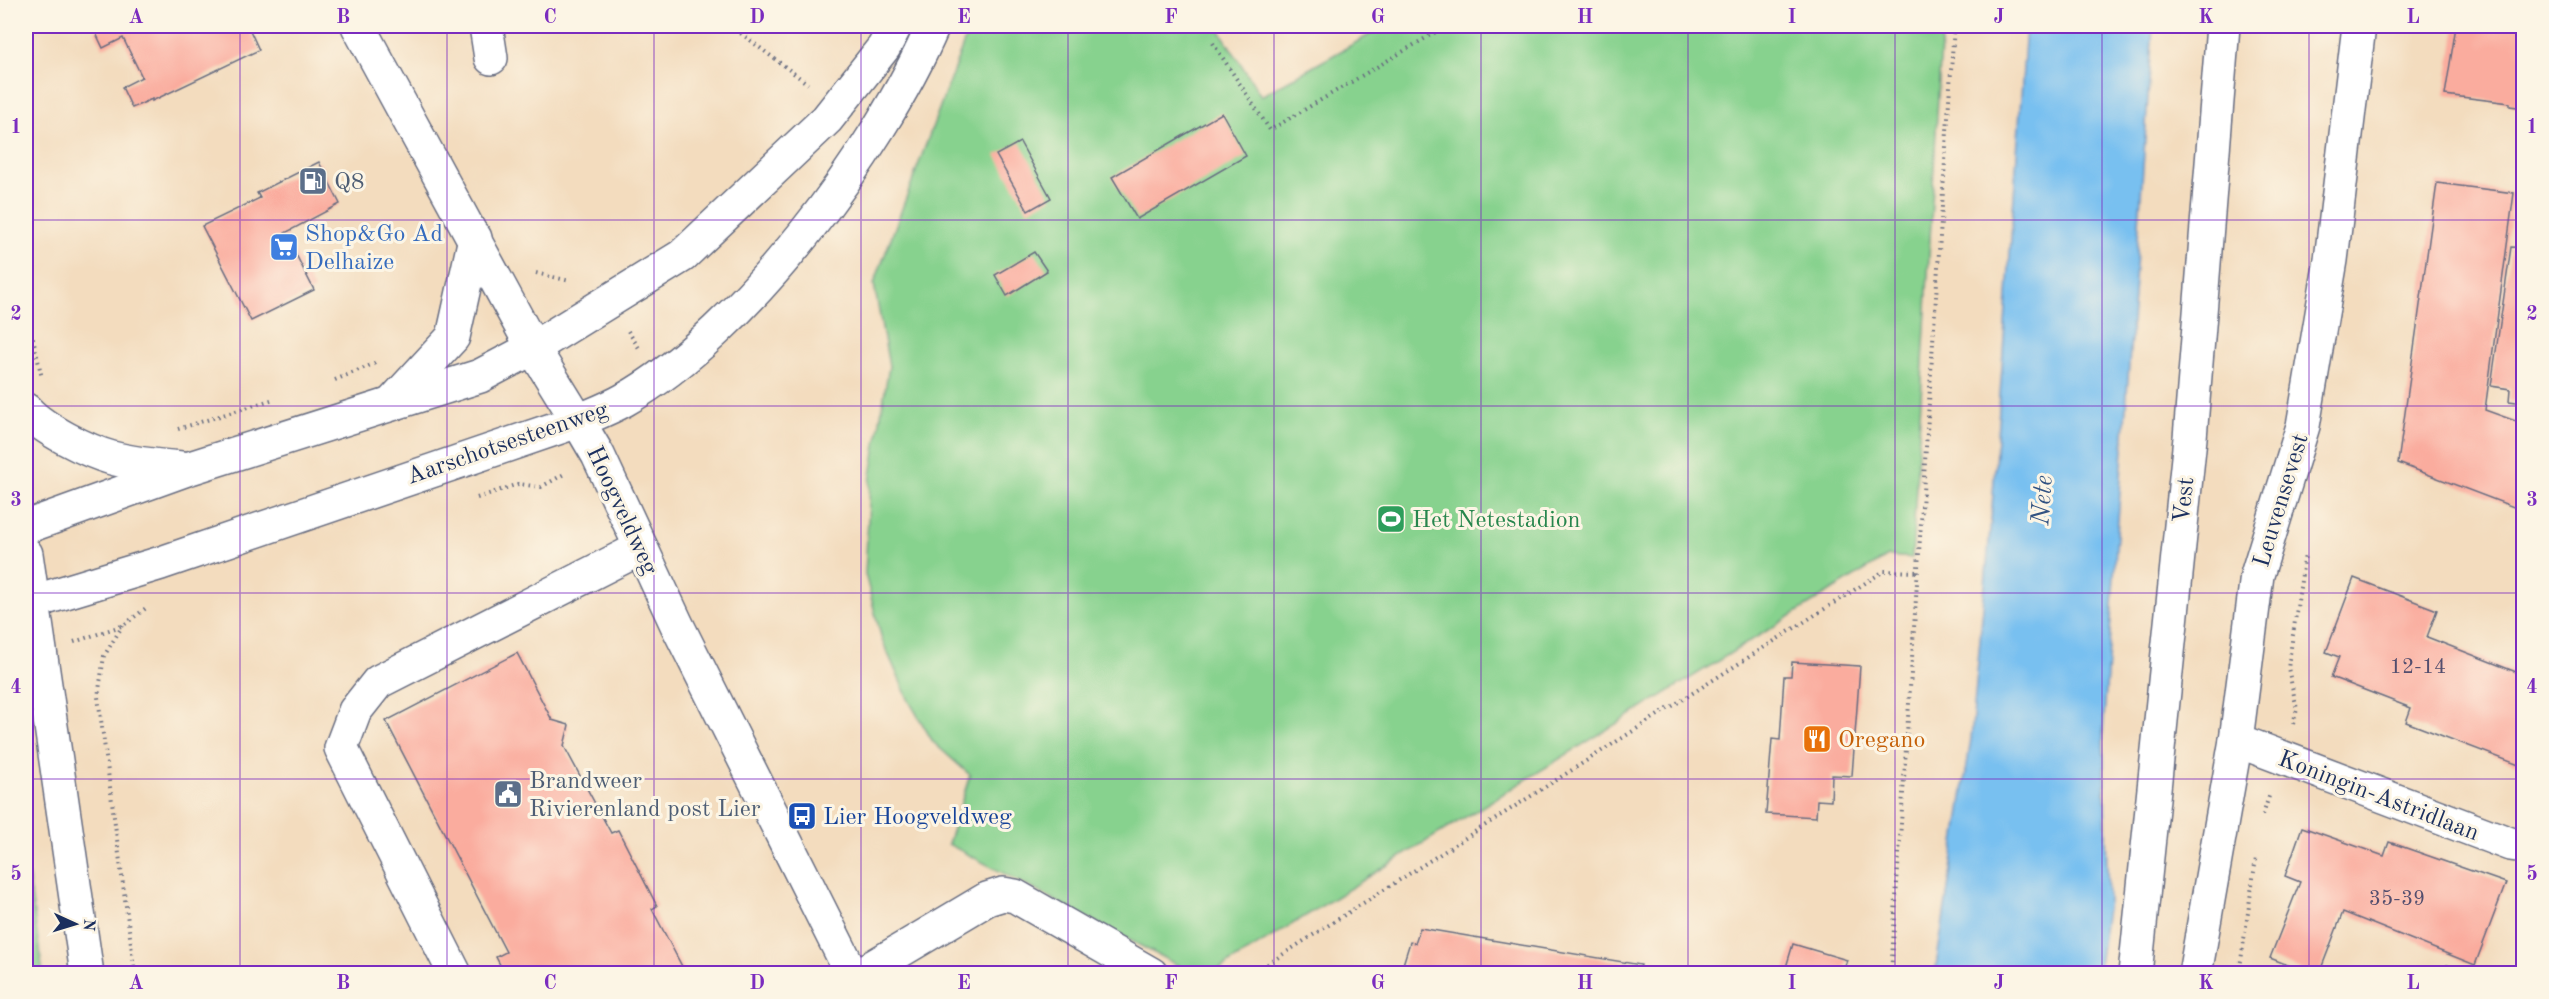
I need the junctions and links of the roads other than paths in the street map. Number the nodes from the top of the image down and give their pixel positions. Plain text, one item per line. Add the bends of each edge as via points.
1 (358, 26) edge
2 (486, 26) edge
3 (895, 26) edge
4 (933, 26) edge
5 (2223, 26) edge
6 (2359, 26) edge
7 (491, 58) dead end
8 (475, 238) junction
9 (533, 348) junction
10 (389, 406) junction
11 (26, 410) edge
12 (579, 421) junction
13 (187, 469) junction
14 (26, 527) edge
15 (641, 548) junction
16 (26, 554) edge
17 (30, 603) edge
18 (2236, 740) junction
19 (2523, 846) edge
20 (87, 974) edge
21 (455, 974) edge
22 (852, 974) edge
23 (861, 974) edge
24 (1151, 974) edge
25 (2135, 974) edge
26 (2195, 974) edge

1 - 8 street, Hoogveldweg
2 - 7 street
3 - 9 street via 884,47 827,119 682,256
4 - 12 street, Aarschotsesteenweg via 915,68 840,187 757,288 713,333 659,376 624,400
5 - 25 street, Vest via 2190,438
6 - 18 street, Leuvensevest via 2331,260 2303,426 2257,575
8 - 9 street, Hoogveldweg
8 - 10 street via 453,337
9 - 10 street via 480,376
9 - 12 street, Hoogveldweg
10 - 13 street
11 - 13 street via 56,431 111,458
12 - 15 street, Hoogveldweg
12 - 17 street, Aarschotsesteenweg via 161,563
13 - 14 street
15 - 21 street via 378,682 355,711 341,748
15 - 22 street, Hoogveldweg
16 - 17 street
17 - 20 street
18 - 19 street, Koningin-Astridlaan
18 - 26 street, Leuvensevest
23 - 24 street via 987,899 1003,894 1015,896

